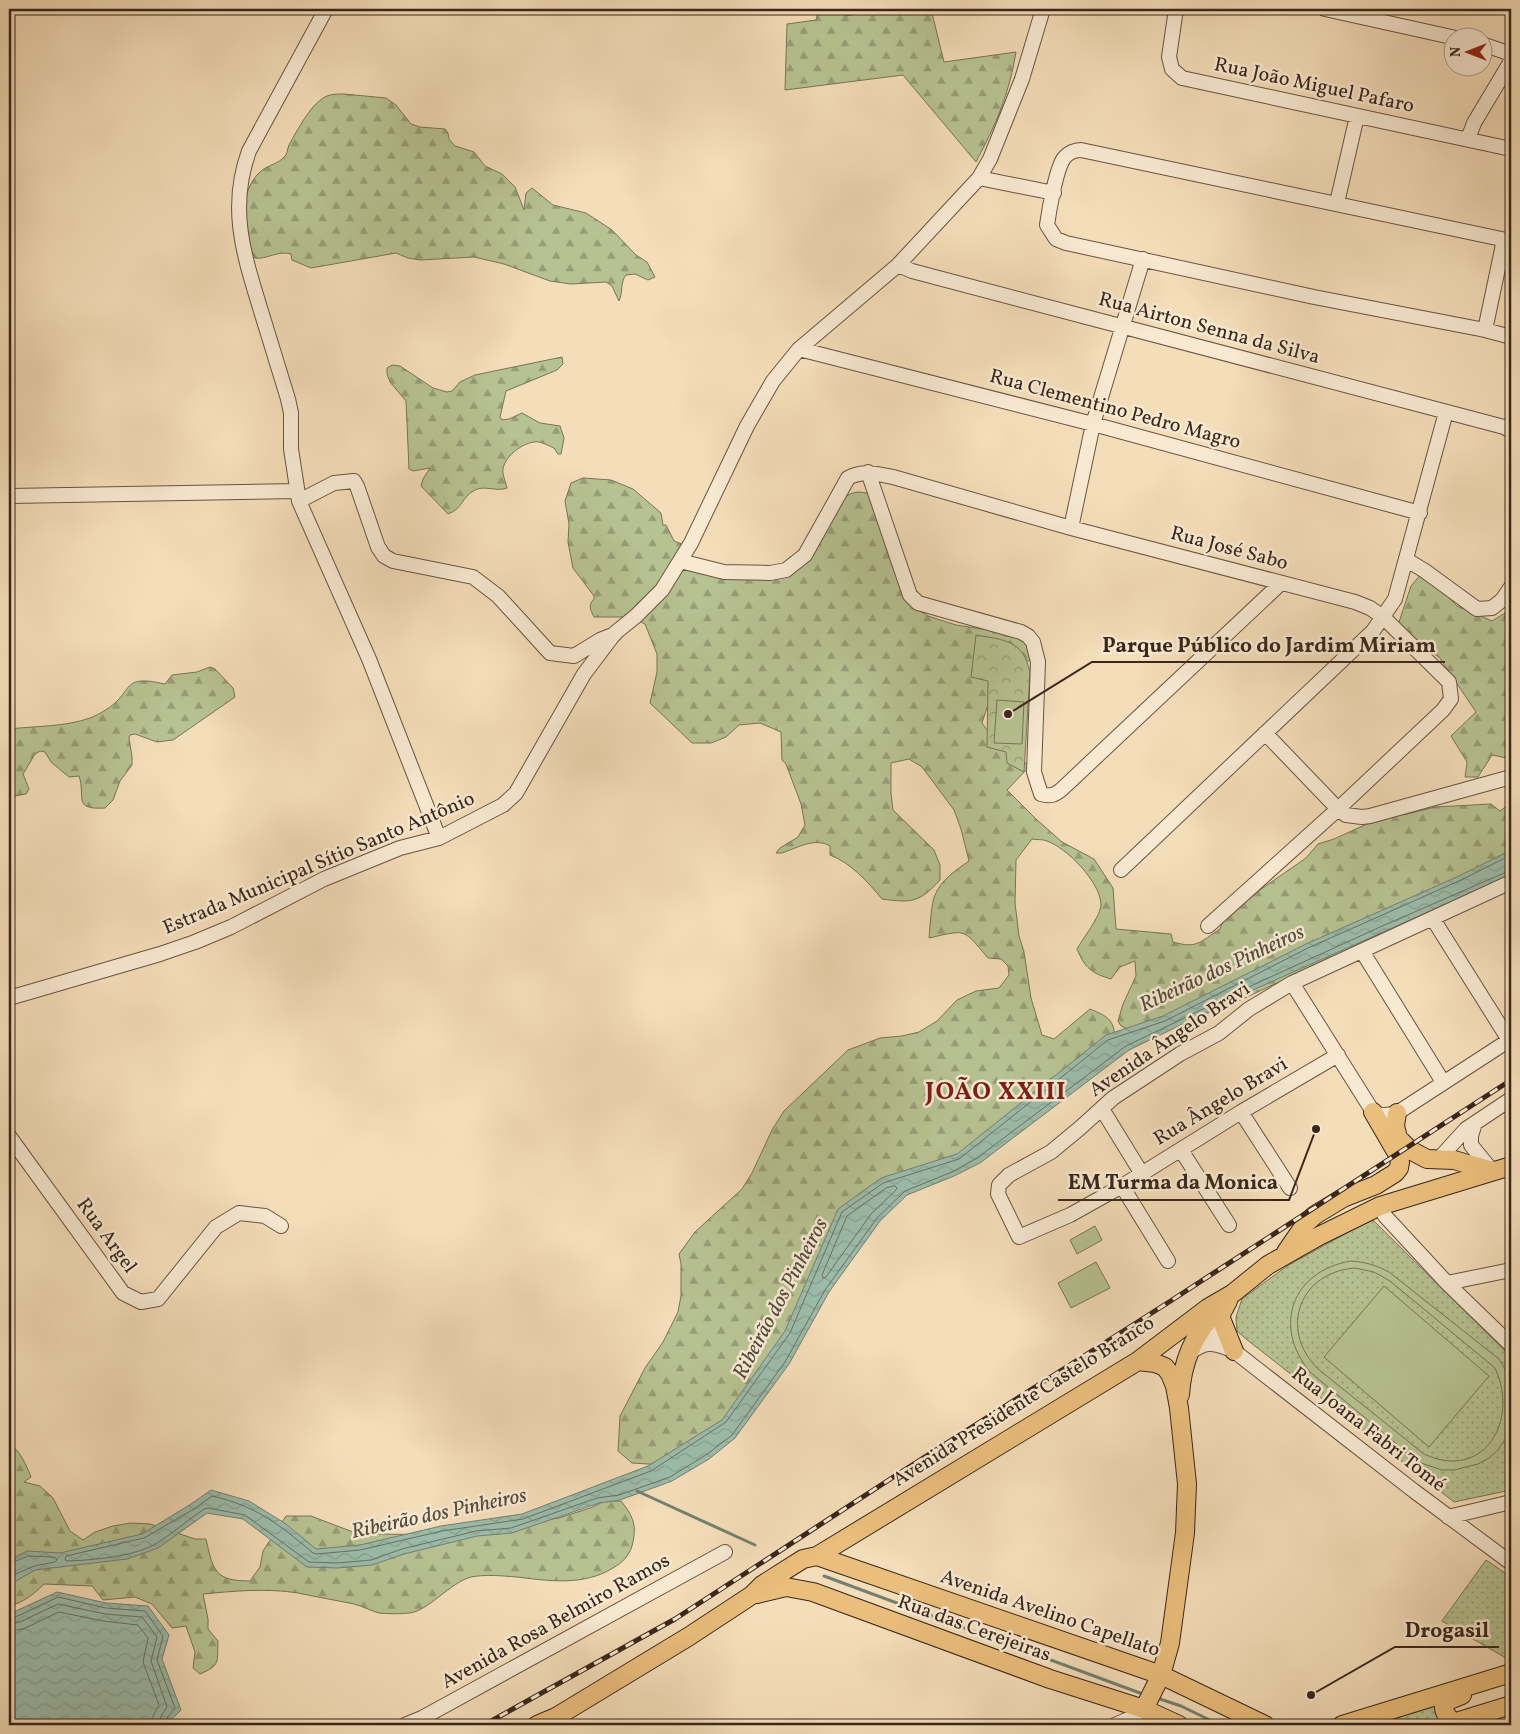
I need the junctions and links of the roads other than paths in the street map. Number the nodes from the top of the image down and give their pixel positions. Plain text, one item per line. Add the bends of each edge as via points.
1 (326, 9) edge
2 (1043, 9) edge
3 (1176, 9) edge
4 (1325, 9) edge
5 (1442, 35) edge
6 (1492, 47) edge
7 (1511, 54) edge
8 (1511, 61) edge
9 (1357, 116) junction
10 (1468, 139) junction
11 (1511, 149) edge
12 (979, 178) junction
13 (1054, 193) junction
14 (1337, 203) junction
15 (1507, 241) edge
16 (1143, 259) junction
17 (898, 265) junction
18 (1122, 327) junction
19 (1485, 330) junction
20 (1511, 337) edge
21 (799, 349) junction
22 (1446, 412) junction
23 (1093, 424) junction
24 (1511, 431) edge
25 (868, 472) junction
26 (9, 496) edge
27 (298, 496) junction
28 (1420, 513) junction
29 (1071, 528) junction
30 (1407, 560) junction
31 (680, 561) junction
32 (1280, 584) junction
33 (1511, 587) edge
34 (1383, 617) junction
35 (616, 633) junction
36 (1265, 733) junction
37 (1511, 776) edge
38 (1338, 809) junction
39 (439, 838) junction
40 (1121, 870) dead end
41 (1511, 882) edge
42 (1433, 918) junction
43 (1208, 926) dead end
44 (1362, 951) junction
45 (1292, 983) junction
46 (9, 998) edge
47 (1510, 1039) edge
48 (1338, 1054) junction
49 (1443, 1082) junction
50 (1511, 1099) edge
51 (1102, 1109) junction
52 (1241, 1112) junction
53 (1373, 1112) junction
54 (1397, 1113) junction
55 (1475, 1124) junction
56 (9, 1136) edge
57 (1181, 1150) junction
58 (1437, 1161) junction
59 (1511, 1166) edge
60 (1492, 1171) junction
61 (1142, 1174) junction
62 (1122, 1186) junction
63 (1290, 1188) dead end
64 (1380, 1206) junction
65 (1229, 1225) dead end
66 (281, 1226) dead end
67 (1020, 1237) joint
68 (1282, 1257) junction
69 (1168, 1262) dead end
70 (1511, 1270) edge
71 (1448, 1283) junction
72 (1232, 1294) junction
73 (1208, 1308) junction
74 (1203, 1325) junction
75 (1511, 1345) edge
76 (1234, 1351) junction
77 (1189, 1353) junction
78 (1138, 1362) junction
79 (1179, 1408) junction
80 (1511, 1502) edge
81 (1448, 1517) junction
82 (725, 1552) dead end
83 (803, 1560) junction
84 (1511, 1563) edge
85 (812, 1592) junction
86 (752, 1595) junction
87 (1511, 1674) edge
88 (1161, 1676) junction
89 (1483, 1682) junction
90 (1119, 1701) junction
91 (1511, 1705) edge
92 (1144, 1709) junction
93 (1117, 1724) edge
94 (1450, 1724) edge
95 (404, 1725) edge
96 (537, 1725) edge
97 (1179, 1725) edge
98 (1265, 1725) edge
99 (1342, 1725) edge

1 - 27 street via 249,151 239,188 244,256 291,413 291,449
2 - 12 street via 1022,79
3 - 9 street, Rua João Miguel Pafaro via 1169,57 1172,69 1182,78
4 - 5 street
6 - 7 street
8 - 10 street
9 - 10 street, Rua João Miguel Pafaro
9 - 14 street
10 - 11 street, Rua João Miguel Pafaro
12 - 13 street
12 - 17 street
13 - 14 street via 1064,158 1075,150 1081,150
13 - 16 street via 1047,225 1056,239
14 - 15 street
15 - 19 street
16 - 18 street
16 - 19 street
17 - 18 street, Rua Airton Senna da Silva
17 - 21 street
18 - 22 street, Rua Airton Senna da Silva
18 - 23 street
19 - 20 street
21 - 23 street, Rua Clementino Pedro Magro
21 - 31 street via 773,381 747,426
22 - 24 street, Rua Airton Senna da Silva
22 - 28 street
23 - 28 street, Rua Clementino Pedro Magro
23 - 29 street
25 - 29 street, Rua José Sabo
25 - 31 street via 848,478 804,555 786,570 724,572
25 - 32 street via 910,595 918,603 1021,632 1032,642 1038,662 1034,772 1041,794 1051,796 1062,789
26 - 27 street
27 - 35 street via 334,483 354,481 384,556 393,561 474,577 498,596 550,653 574,656
27 - 39 street via 369,659
28 - 30 street
29 - 32 street, Rua José Sabo
30 - 33 street via 1477,609 1492,608
30 - 34 street via 1395,599
31 - 35 street via 662,590
32 - 34 street, Rua José Sabo via 1355,602
34 - 36 street via 1374,631
34 - 38 street, Rua José Sabo via 1450,682 1450,699 1443,710
35 - 39 street, Estrada Municipal Sítio Santo Antônio via 584,674 516,793 503,805
36 - 38 street
36 - 40 street
37 - 38 street via 1370,816 1346,815
38 - 43 street, Rua José Sabo
39 - 46 street, Estrada Municipal Sítio Santo Antônio via 400,848 324,879 195,942
41 - 42 street, Avenida Ângelo Bravi
42 - 44 street, Avenida Ângelo Bravi
42 - 47 street
44 - 45 street, Avenida Ângelo Bravi
44 - 49 street
45 - 48 street
45 - 51 street, Avenida Ângelo Bravi via 1249,1009 1219,1033 1113,1098
47 - 49 street
48 - 52 street, Rua Ângelo Bravi
48 - 53 street
49 - 54 street
50 - 55 street
51 - 61 street
51 - 67 street, Avenida Ângelo Bravi via 1051,1152 1009,1175 999,1185 998,1194
52 - 57 street, Rua Ângelo Bravi
52 - 63 street
53 - 54 street via 1379,1115
53 - 68 main road via 1398,1155 1399,1168 1390,1178 1343,1198 1315,1215
54 - 58 main road via 1395,1126 1402,1144 1426,1160
55 - 58 street via 1466,1129
55 - 60 street via 1471,1145
56 - 66 street, Rua Argel via 123,1293 141,1302 158,1299 216,1227 239,1214 265,1216
57 - 61 street, Rua Ângelo Bravi
57 - 65 street
58 - 60 main road via 1454,1160
59 - 60 main road, Avenida Presidente Castelo Branco
60 - 64 main road, Avenida Presidente Castelo Branco
61 - 62 street, Rua Ângelo Bravi
62 - 67 street, Rua Ângelo Bravi via 1070,1215
62 - 69 street
64 - 68 main road, Avenida Presidente Castelo Branco
64 - 71 street via 1385,1216
68 - 72 main road, Avenida Presidente Castelo Branco
70 - 71 street
71 - 75 street
72 - 73 main road, Avenida Presidente Castelo Branco
72 - 74 main road
72 - 76 main road via 1220,1316
73 - 74 main road
73 - 78 main road, Avenida Presidente Castelo Branco
74 - 76 street, Rua Joana Fabri Tomé
74 - 77 main road
76 - 77 street via 1208,1343
76 - 81 street, Rua Joana Fabri Tomé
77 - 79 main road via 1182,1372
78 - 79 main road via 1165,1367 1175,1386
78 - 83 main road, Avenida Presidente Castelo Branco
79 - 88 main road via 1187,1484 1185,1533 1170,1643
80 - 81 street
81 - 84 street, Rua Joana Fabri Tomé
82 - 95 street, Avenida Rosa Belmiro Ramos
83 - 85 main road via 803,1577
83 - 86 main road, Avenida Presidente Castelo Branco via 762,1585
83 - 88 main road, Avenida Avelino Capellato
85 - 86 main road, Rua das Cerejeiras via 786,1588
85 - 90 main road, Rua das Cerejeiras
86 - 96 main road, Avenida Presidente Castelo Branco via 556,1717
87 - 89 main road
88 - 92 main road
88 - 98 main road, Avenida Avelino Capellato
89 - 94 main road via 1444,1702
89 - 99 main road
90 - 92 main road, Rua das Cerejeiras
90 - 93 street
91 - 94 main road
92 - 93 street
92 - 97 main road, Rua das Cerejeiras

